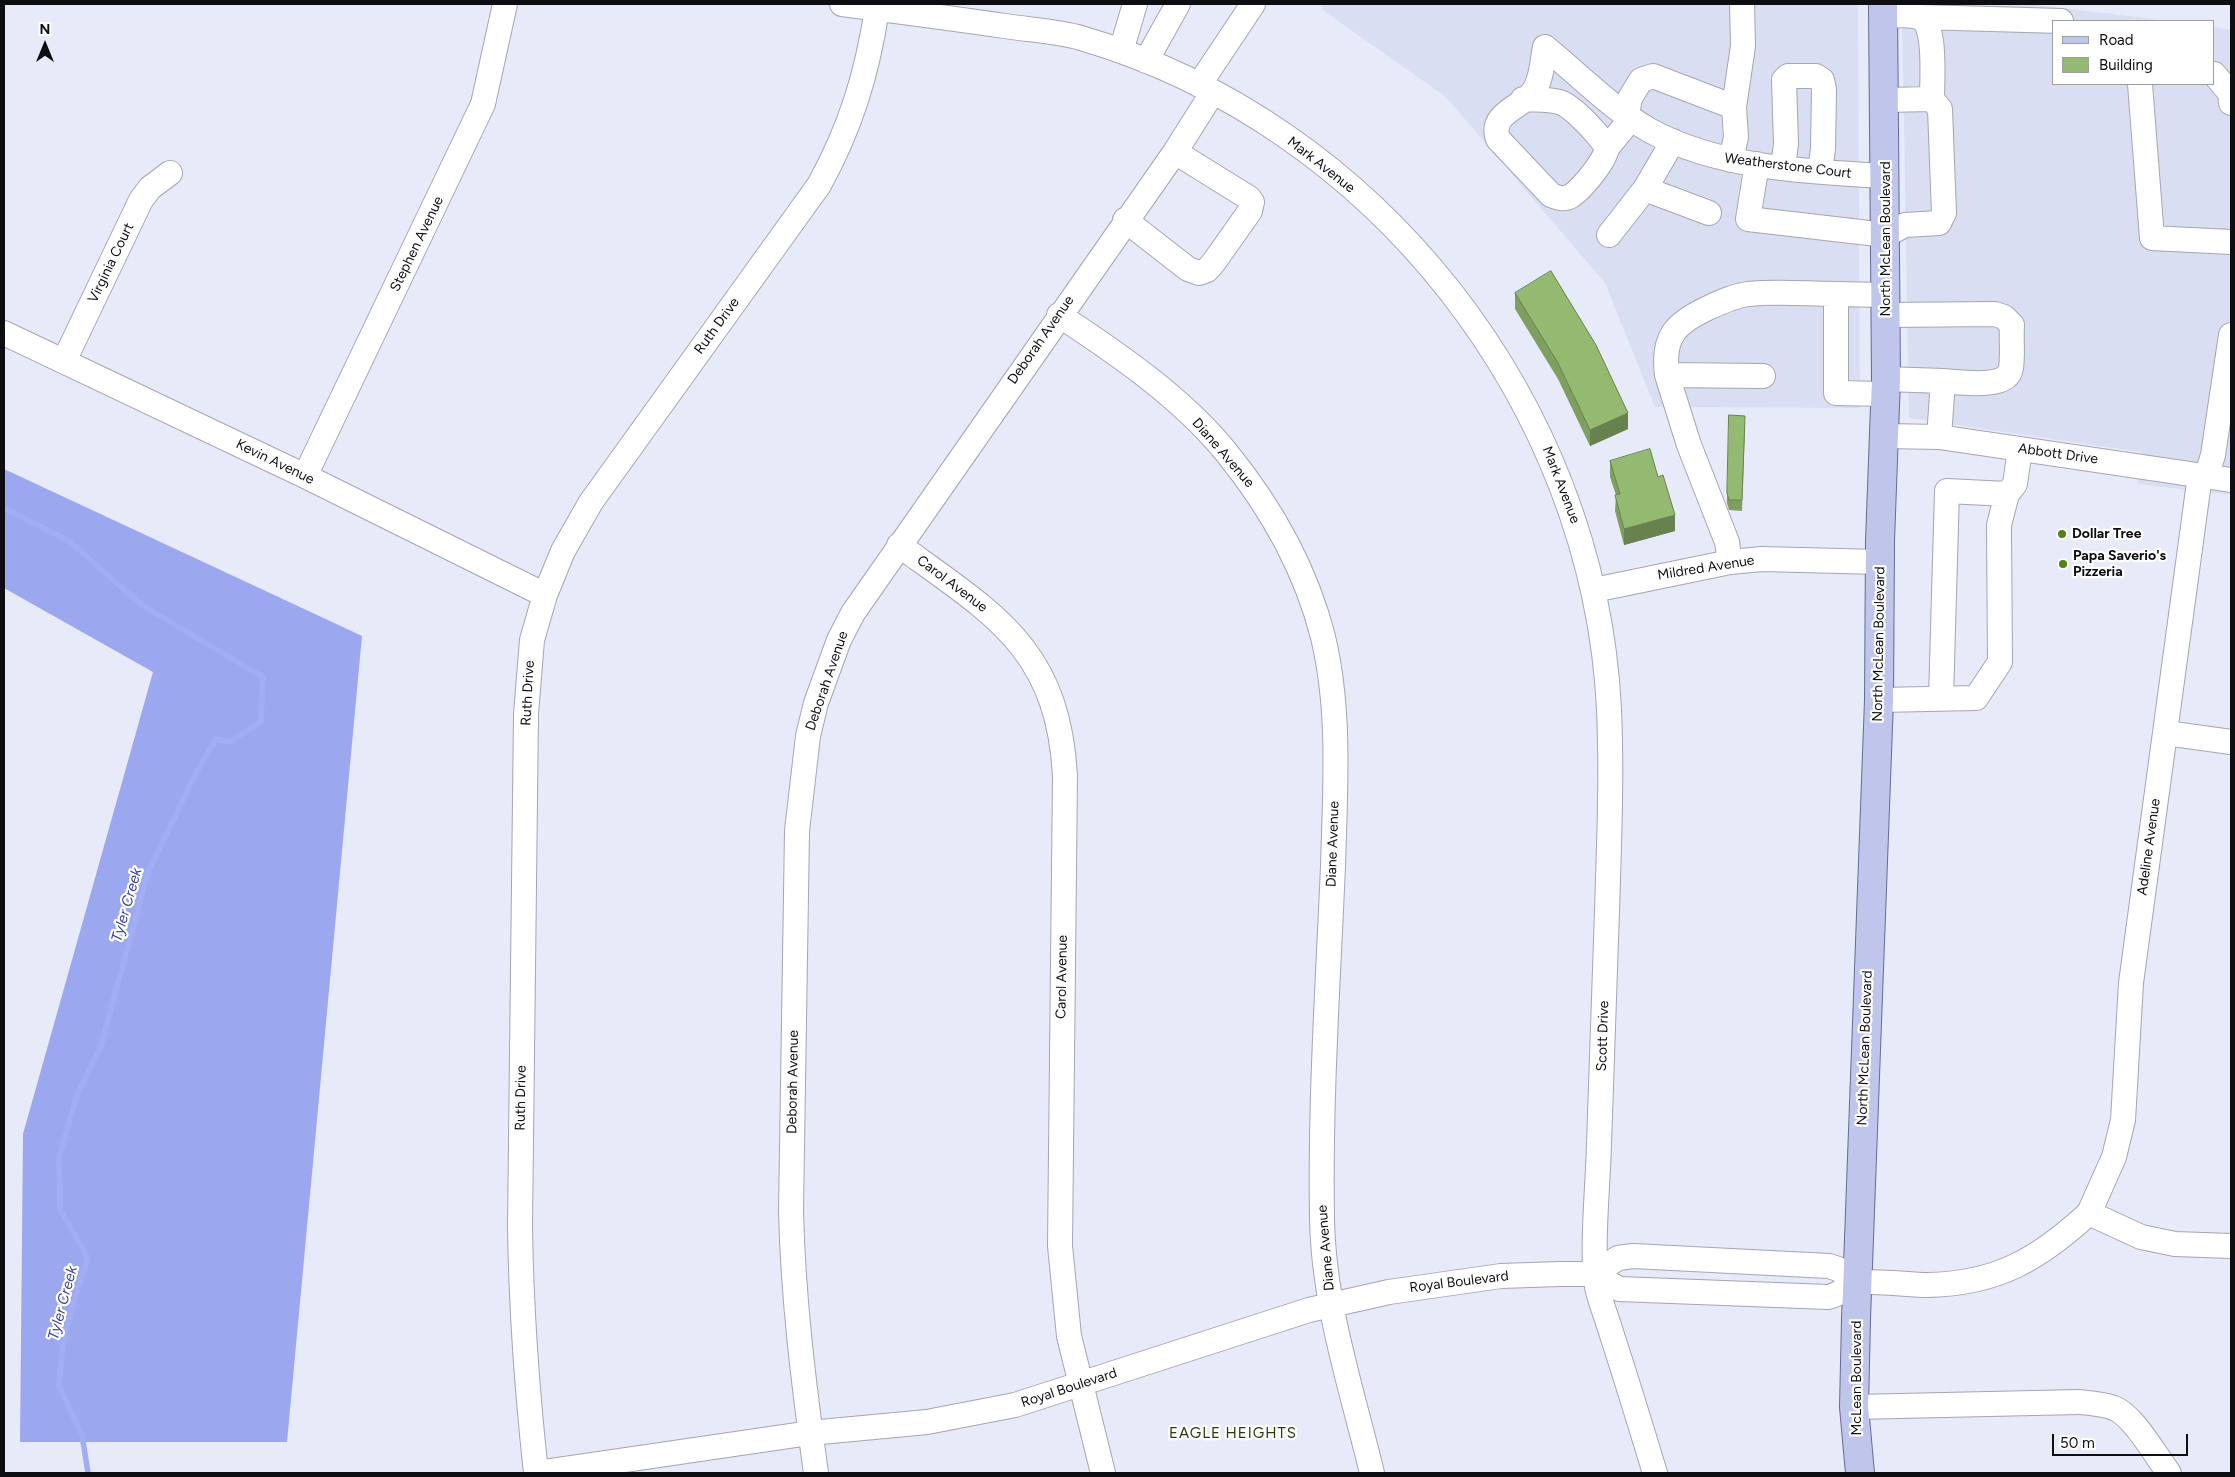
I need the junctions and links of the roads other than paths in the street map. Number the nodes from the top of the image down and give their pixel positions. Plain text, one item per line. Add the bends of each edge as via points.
1 (504, 4) edge
2 (842, 4) edge
3 (1135, 4) edge
4 (1178, 4) edge
5 (1254, 4) edge
6 (1742, 4) edge
7 (877, 9) junction
8 (930, 9) edge
9 (1883, 10) edge
10 (1920, 17) junction
11 (2052, 21) edge
12 (1121, 51) junction
13 (1146, 61) junction
14 (2215, 75) edge
15 (2140, 85) edge
16 (1206, 88) junction
17 (1524, 99) junction
18 (1932, 99) junction
19 (1885, 100) junction
20 (2231, 103) edge
21 (1734, 106) junction
22 (1626, 114) junction
23 (1673, 142) junction
24 (1607, 148) junction
25 (1174, 152) junction
26 (1731, 160) junction
27 (1758, 164) junction
28 (1783, 167) junction
29 (1820, 171) junction
30 (170, 173) dead end
31 (1886, 176) junction
32 (1646, 189) junction
33 (1709, 213) dead end
34 (1125, 220) junction
35 (1609, 235) dead end
36 (1886, 235) junction
37 (2231, 242) edge
38 (1836, 294) junction
39 (1887, 305) junction
40 (1059, 314) junction
41 (4, 333) edge
42 (2231, 335) edge
43 (64, 361) junction
44 (1667, 375) junction
45 (1763, 376) dead end
46 (1943, 381) junction
47 (1886, 387) junction
48 (1885, 436) junction
49 (1938, 437) junction
50 (2020, 449) junction
51 (2200, 475) junction
52 (305, 476) junction
53 (2231, 480) edge
54 (2007, 494) junction
55 (899, 545) junction
56 (1730, 562) junction
57 (1880, 562) junction
58 (1594, 590) junction
59 (545, 595) junction
60 (1941, 698) junction
61 (1879, 700) junction
62 (2166, 733) junction
63 (2231, 742) edge
64 (2089, 1213) junction
65 (2231, 1246) edge
66 (1594, 1274) junction
67 (1859, 1283) junction
68 (1332, 1304) junction
69 (1080, 1384) junction
70 (1854, 1407) junction
71 (810, 1433) junction
72 (536, 1473) edge
73 (816, 1473) edge
74 (1103, 1473) edge
75 (1372, 1473) edge
76 (1655, 1473) edge
77 (1860, 1473) edge
78 (2169, 1473) edge

1 - 52 street, Stephen Avenue via 483,104
2 - 7 street, Mark Avenue
3 - 12 street
4 - 13 street
5 - 16 street, Deborah Avenue
6 - 21 street via 1742,46
7 - 8 street, Mark Avenue
7 - 59 street, Ruth Drive via 856,106 823,178 591,502 555,568
8 - 12 street, Mark Avenue via 1076,36
9 - 10 street
9 - 19 main road, North McLean Boulevard
10 - 11 street
10 - 18 street via 1929,28
12 - 13 street, Mark Avenue
13 - 16 street, Mark Avenue
14 - 20 street via 2230,93
15 - 37 street via 2152,238
16 - 25 street, Deborah Avenue
16 - 58 street, Mark Avenue via 1309,153 1351,186 1420,254 1458,299 1519,391 1544,441 1563,485
17 - 22 street, Weatherstone Court via 1532,94 1538,83 1546,47
17 - 24 street via 1560,102 1568,106
17 - 24 street via 1496,123 1495,131 1498,139 1551,195 1560,199 1570,196 1605,158
18 - 19 street
18 - 36 street via 1940,109 1944,213 1938,222 1906,225
19 - 31 main road, North McLean Boulevard
21 - 22 street via 1653,76 1641,80 1630,98
21 - 26 street via 1736,137
22 - 23 street, Weatherstone Court
22 - 24 street via 1625,126
23 - 26 street, Weatherstone Court
23 - 32 street
25 - 34 street, Deborah Avenue
25 - 34 street via 1249,198 1252,202 1250,211 1207,270 1200,273 1188,269
26 - 27 street, Weatherstone Court
27 - 28 street, Weatherstone Court
27 - 36 street via 1748,219
28 - 29 street, Weatherstone Court
28 - 29 street via 1786,144 1784,80 1788,76 1816,76 1822,80 1824,89
29 - 31 street, Weatherstone Court
30 - 43 street, Virginia Court via 150,188 141,200
31 - 36 main road, North McLean Boulevard
32 - 33 street
32 - 35 street
34 - 40 street, Deborah Avenue
36 - 39 main road, North McLean Boulevard
38 - 39 street
38 - 44 street via 1749,294 1730,298 1687,318 1675,329 1670,342
38 - 47 street via 1836,393
39 - 46 street via 1995,314 2012,324 2008,378 1998,382
39 - 47 main road, North McLean Boulevard
40 - 55 street, Deborah Avenue
40 - 68 street, Diane Avenue via 1184,409 1224,450 1255,490 1287,542 1309,594 1323,639 1333,701 1336,773 1322,1162 1324,1251
41 - 43 street, Kevin Avenue
42 - 51 street via 2213,455 2208,471
43 - 52 street, Kevin Avenue
44 - 45 street
44 - 56 street via 1689,445 1727,542
46 - 47 street
46 - 49 street
47 - 48 main road, North McLean Boulevard
48 - 49 street, Abbott Drive
48 - 57 main road, North McLean Boulevard
49 - 50 street, Abbott Drive
50 - 51 street, Abbott Drive
50 - 54 street via 2015,484
51 - 53 street, Abbott Drive
51 - 62 street, Adeline Avenue
52 - 59 street, Kevin Avenue
54 - 60 street via 1999,525 2000,662 1976,698
54 - 60 street via 1947,491
55 - 69 street, Carol Avenue via 978,602 1019,641 1052,699 1059,724 1065,776 1060,1246 1069,1336
55 - 71 street, Deborah Avenue via 852,613 816,703 808,736 797,831 792,1257
56 - 57 street, Mildred Avenue via 1797,559
56 - 58 street, Mildred Avenue
57 - 61 main road, North McLean Boulevard
58 - 66 street, Scott Drive via 1604,649 1611,773
59 - 72 street, Ruth Drive via 532,640 526,714 520,1225 526,1381
60 - 61 street
61 - 67 main road, North McLean Boulevard
62 - 63 street
62 - 64 street, Adeline Avenue via 2131,983 2123,1120 2114,1157
64 - 65 street via 2141,1237 2176,1244
64 - 67 street via 2059,1241 2000,1274 1967,1282 1928,1285
66 - 67 street via 1619,1289 1828,1297 1839,1295
66 - 67 street via 1618,1258 1634,1256 1829,1266 1838,1268
66 - 68 street, Royal Boulevard via 1482,1278 1398,1290
66 - 76 street, Scott Drive
67 - 70 main road, McLean Boulevard
68 - 69 street, Royal Boulevard
68 - 75 street, Diane Avenue
69 - 71 street, Royal Boulevard via 1015,1405 970,1415
69 - 74 street, Carol Avenue
70 - 77 main road, McLean Boulevard
70 - 78 street via 2079,1402 2114,1408 2128,1417
71 - 72 street, Royal Boulevard
71 - 73 street, Deborah Avenue

